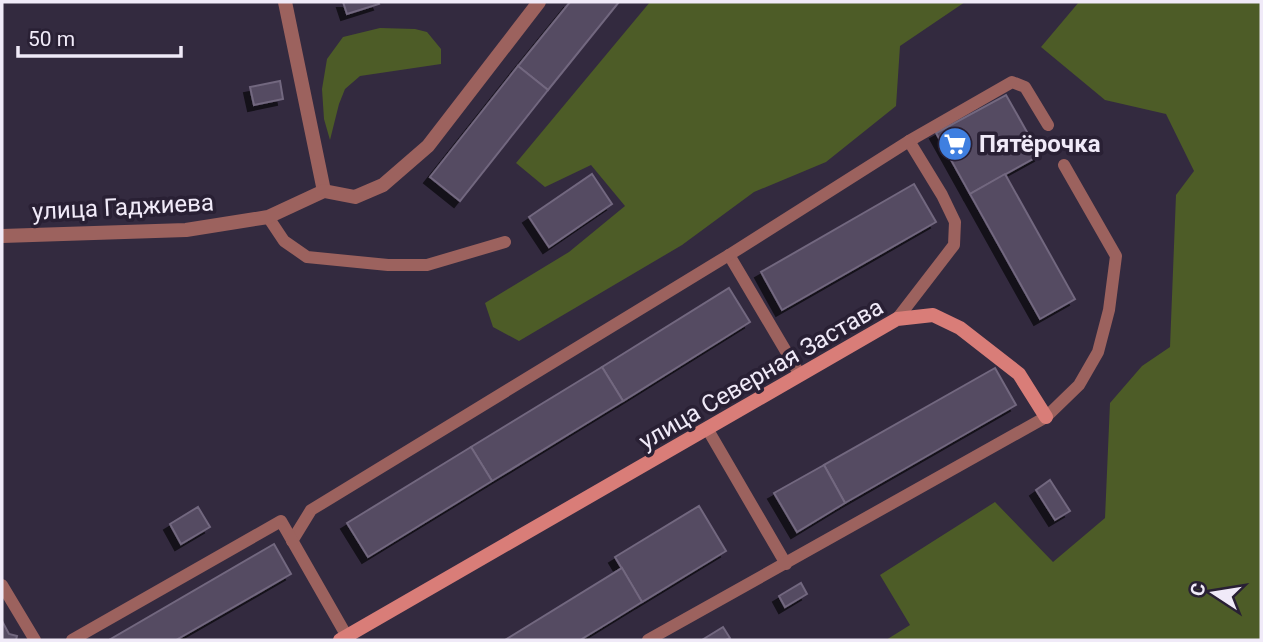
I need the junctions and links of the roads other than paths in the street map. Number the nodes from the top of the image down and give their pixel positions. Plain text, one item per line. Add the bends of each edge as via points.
1 (285, 2) edge
2 (539, 2) edge
3 (1048, 125) dead end
4 (909, 141) junction
5 (1064, 165) dead end
6 (324, 191) junction
7 (268, 217) junction
8 (2, 236) edge
9 (505, 242) dead end
10 (729, 255) junction
11 (897, 319) junction
12 (800, 375) junction
13 (1046, 417) junction
14 (708, 430) junction
15 (292, 541) junction
16 (786, 564) junction
17 (2, 585) edge
18 (345, 639) edge
19 (35, 640) edge
20 (72, 640) edge
21 (648, 640) edge

1 - 6 street
2 - 6 street via 428,146 383,185 355,197
3 - 4 lane via 1025,86 1012,82
4 - 10 lane
4 - 11 lane via 955,222 954,246
5 - 13 lane via 1116,256 1109,310 1097,352 1079,385
6 - 7 street, улица Гаджиева
7 - 8 street, улица Гаджиева via 186,230
7 - 9 lane via 284,242 307,257 427,265
10 - 12 lane
10 - 15 lane via 311,510
11 - 12 street, улица Северная Застава
11 - 13 street, улица Северная Застава via 933,315 960,328 1019,374
12 - 14 street, улица Северная Застава
13 - 16 lane
14 - 16 lane
14 - 18 street, улица Северная Застава
15 - 18 lane
15 - 20 lane via 281,521
16 - 21 lane
17 - 19 lane

